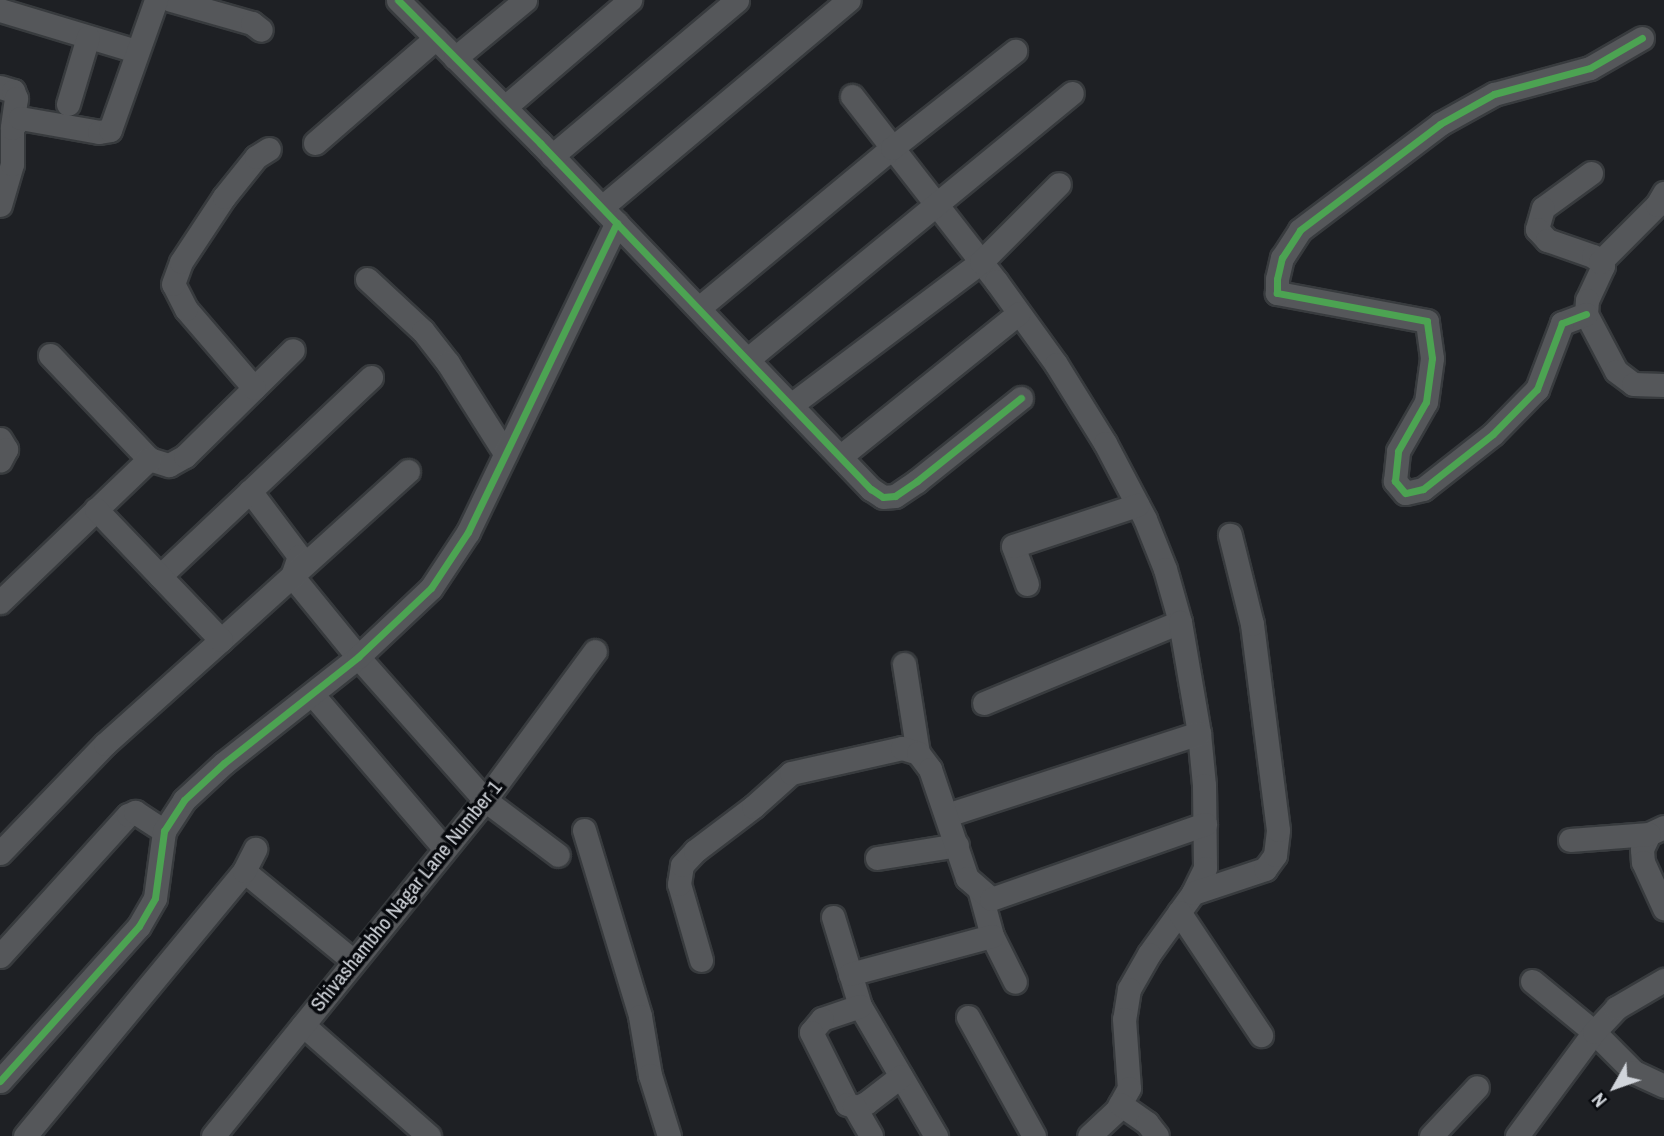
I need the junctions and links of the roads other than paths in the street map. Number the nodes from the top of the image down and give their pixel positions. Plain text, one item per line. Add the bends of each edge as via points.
1 (156, 0) edge
2 (171, 0) edge
3 (525, 0) edge
4 (630, 0) edge
5 (737, 0) edge
6 (849, 0) edge
7 (409, 4) edge
8 (0, 10) edge
9 (261, 30) dead end
10 (88, 37) junction
11 (436, 38) junction
12 (1642, 38) dead end
13 (136, 51) junction
14 (1015, 51) dead end
15 (455, 58) junction
16 (0, 87) edge
17 (1072, 93) dead end
18 (852, 96) dead end
19 (68, 104) dead end
20 (505, 107) junction
21 (12, 128) junction
22 (314, 143) dead end
23 (892, 148) junction
24 (270, 149) dead end
25 (552, 156) junction
26 (1591, 173) dead end
27 (1059, 184) dead end
28 (1664, 193) edge
29 (0, 205) edge
30 (937, 206) junction
31 (609, 215) junction
32 (1600, 261) junction
33 (981, 262) junction
34 (367, 279) dead end
35 (699, 308) junction
36 (1019, 313) junction
37 (1586, 314) junction
38 (293, 350) dead end
39 (50, 355) dead end
40 (748, 359) junction
41 (371, 377) dead end
42 (1664, 385) edge
43 (254, 388) junction
44 (1021, 398) dead end
45 (791, 405) junction
46 (0, 439) edge
47 (505, 453) junction
48 (841, 456) junction
49 (149, 459) junction
50 (0, 461) edge
51 (408, 471) dead end
52 (250, 491) junction
53 (1137, 505) junction
54 (96, 509) junction
55 (1230, 535) dead end
56 (160, 576) junction
57 (292, 576) junction
58 (1027, 584) dead end
59 (0, 602) edge
60 (1180, 622) junction
61 (221, 640) junction
62 (595, 651) dead end
63 (358, 657) junction
64 (904, 664) dead end
65 (313, 695) junction
66 (984, 703) dead end
67 (1199, 733) junction
68 (918, 753) junction
69 (485, 800) junction
70 (947, 815) junction
71 (1205, 824) junction
72 (584, 830) dead end
73 (164, 831) junction
74 (1656, 831) edge
75 (1570, 840) dead end
76 (957, 845) junction
77 (444, 848) junction
78 (255, 849) dead end
79 (0, 853) edge
80 (558, 855) dead end
81 (877, 858) dead end
82 (244, 871) junction
83 (980, 892) junction
84 (1193, 893) junction
85 (1664, 908) edge
86 (1179, 912) junction
87 (833, 917) dead end
88 (992, 936) junction
89 (0, 956) edge
90 (701, 960) dead end
91 (353, 961) junction
92 (850, 974) junction
93 (1664, 980) edge
94 (1532, 981) dead end
95 (1015, 982) dead end
96 (860, 1006) junction
97 (968, 1017) dead end
98 (303, 1024) junction
99 (1594, 1032) junction
100 (1261, 1034) dead end
101 (901, 1076) junction
102 (0, 1082) edge
103 (1664, 1086) edge
104 (1477, 1087) dead end
105 (1120, 1104) junction
106 (854, 1106) junction
107 (25, 1136) edge
108 (213, 1136) edge
109 (429, 1136) edge
110 (669, 1136) edge
111 (871, 1136) edge
112 (936, 1136) edge
113 (1034, 1136) edge
114 (1089, 1136) edge
115 (1157, 1136) edge
116 (1432, 1136) edge
117 (1517, 1136) edge

1 - 13 street
2 - 9 street via 252,23
3 - 15 street
4 - 20 street
5 - 25 street
6 - 31 street
7 - 11 street
8 - 10 street
10 - 13 street
10 - 19 street
11 - 15 street
11 - 22 street
12 - 37 street via 1590,68 1494,94 1440,124 1300,230 1282,258 1277,279 1277,293 1427,321 1432,358 1426,402 1398,451 1395,481 1405,494 1423,489 1493,434 1537,389 1562,323
13 - 21 street via 110,130 20,118
14 - 23 street
15 - 20 street
16 - 21 street via 13,91 16,98
17 - 30 street
18 - 23 street
20 - 25 street
21 - 29 street via 12,164
23 - 30 street
23 - 35 street
24 - 43 street via 256,157 224,197 181,261 173,284 186,309
25 - 31 street
26 - 32 street via 1543,208 1537,229 1547,240
27 - 33 street
28 - 32 street
30 - 33 street
30 - 40 street
31 - 35 street
31 - 47 street
32 - 37 street
33 - 36 street
33 - 45 street
34 - 47 street via 423,331
35 - 40 street
36 - 48 street
36 - 53 street via 1105,443
37 - 42 street via 1616,371 1633,384
38 - 43 street
39 - 49 street
40 - 45 street
41 - 52 street
43 - 49 street via 177,462 160,464
44 - 48 street via 895,496 883,497 871,489
45 - 48 street
46 - 50 street via 6,449
47 - 63 street via 468,532 431,588
49 - 54 street
51 - 57 street
52 - 56 street
52 - 57 street via 299,556
53 - 58 street via 1013,546
53 - 60 street via 1166,569
54 - 56 street
54 - 59 street
55 - 84 street via 1252,624 1278,830 1275,855 1265,869
56 - 61 street
57 - 61 street
57 - 63 street
60 - 66 street
60 - 67 street
61 - 79 street via 105,744
62 - 69 street, Shivashambho Nagar Lane Number 1
63 - 65 street
63 - 69 street
64 - 68 street
65 - 73 street via 224,763 184,800
65 - 77 street
67 - 70 street
67 - 71 street
68 - 70 street via 930,769
68 - 90 street via 902,748 791,772 695,851 682,865 678,884
69 - 77 street, Shivashambho Nagar Lane Number 1
69 - 80 street
70 - 76 street
71 - 83 street via 991,899
71 - 84 street via 1205,868
72 - 110 street via 640,1016 650,1075
73 - 89 street via 135,812 128,815
73 - 102 street via 155,898 139,926
74 - 75 street
74 - 85 street via 1642,849 1643,862
76 - 81 street
76 - 83 street via 967,878
77 - 91 street, Shivashambho Nagar Lane Number 1
78 - 82 street
82 - 91 street
82 - 107 street
83 - 88 street
84 - 86 street
86 - 100 street
86 - 105 street via 1129,989 1125,1019 1129,1088
87 - 92 street
88 - 92 street
88 - 95 street
91 - 98 street, Shivashambho Nagar Lane Number 1
92 - 96 street
93 - 99 street via 1616,1008
94 - 99 street
96 - 101 street
96 - 106 street via 822,1018 811,1032 847,1104
97 - 113 street
98 - 108 street, Shivashambho Nagar Lane Number 1
98 - 109 street
99 - 103 street via 1634,1072
99 - 117 street
101 - 106 street via 866,1103
101 - 112 street
104 - 116 street
105 - 114 street
105 - 115 street
106 - 111 street

